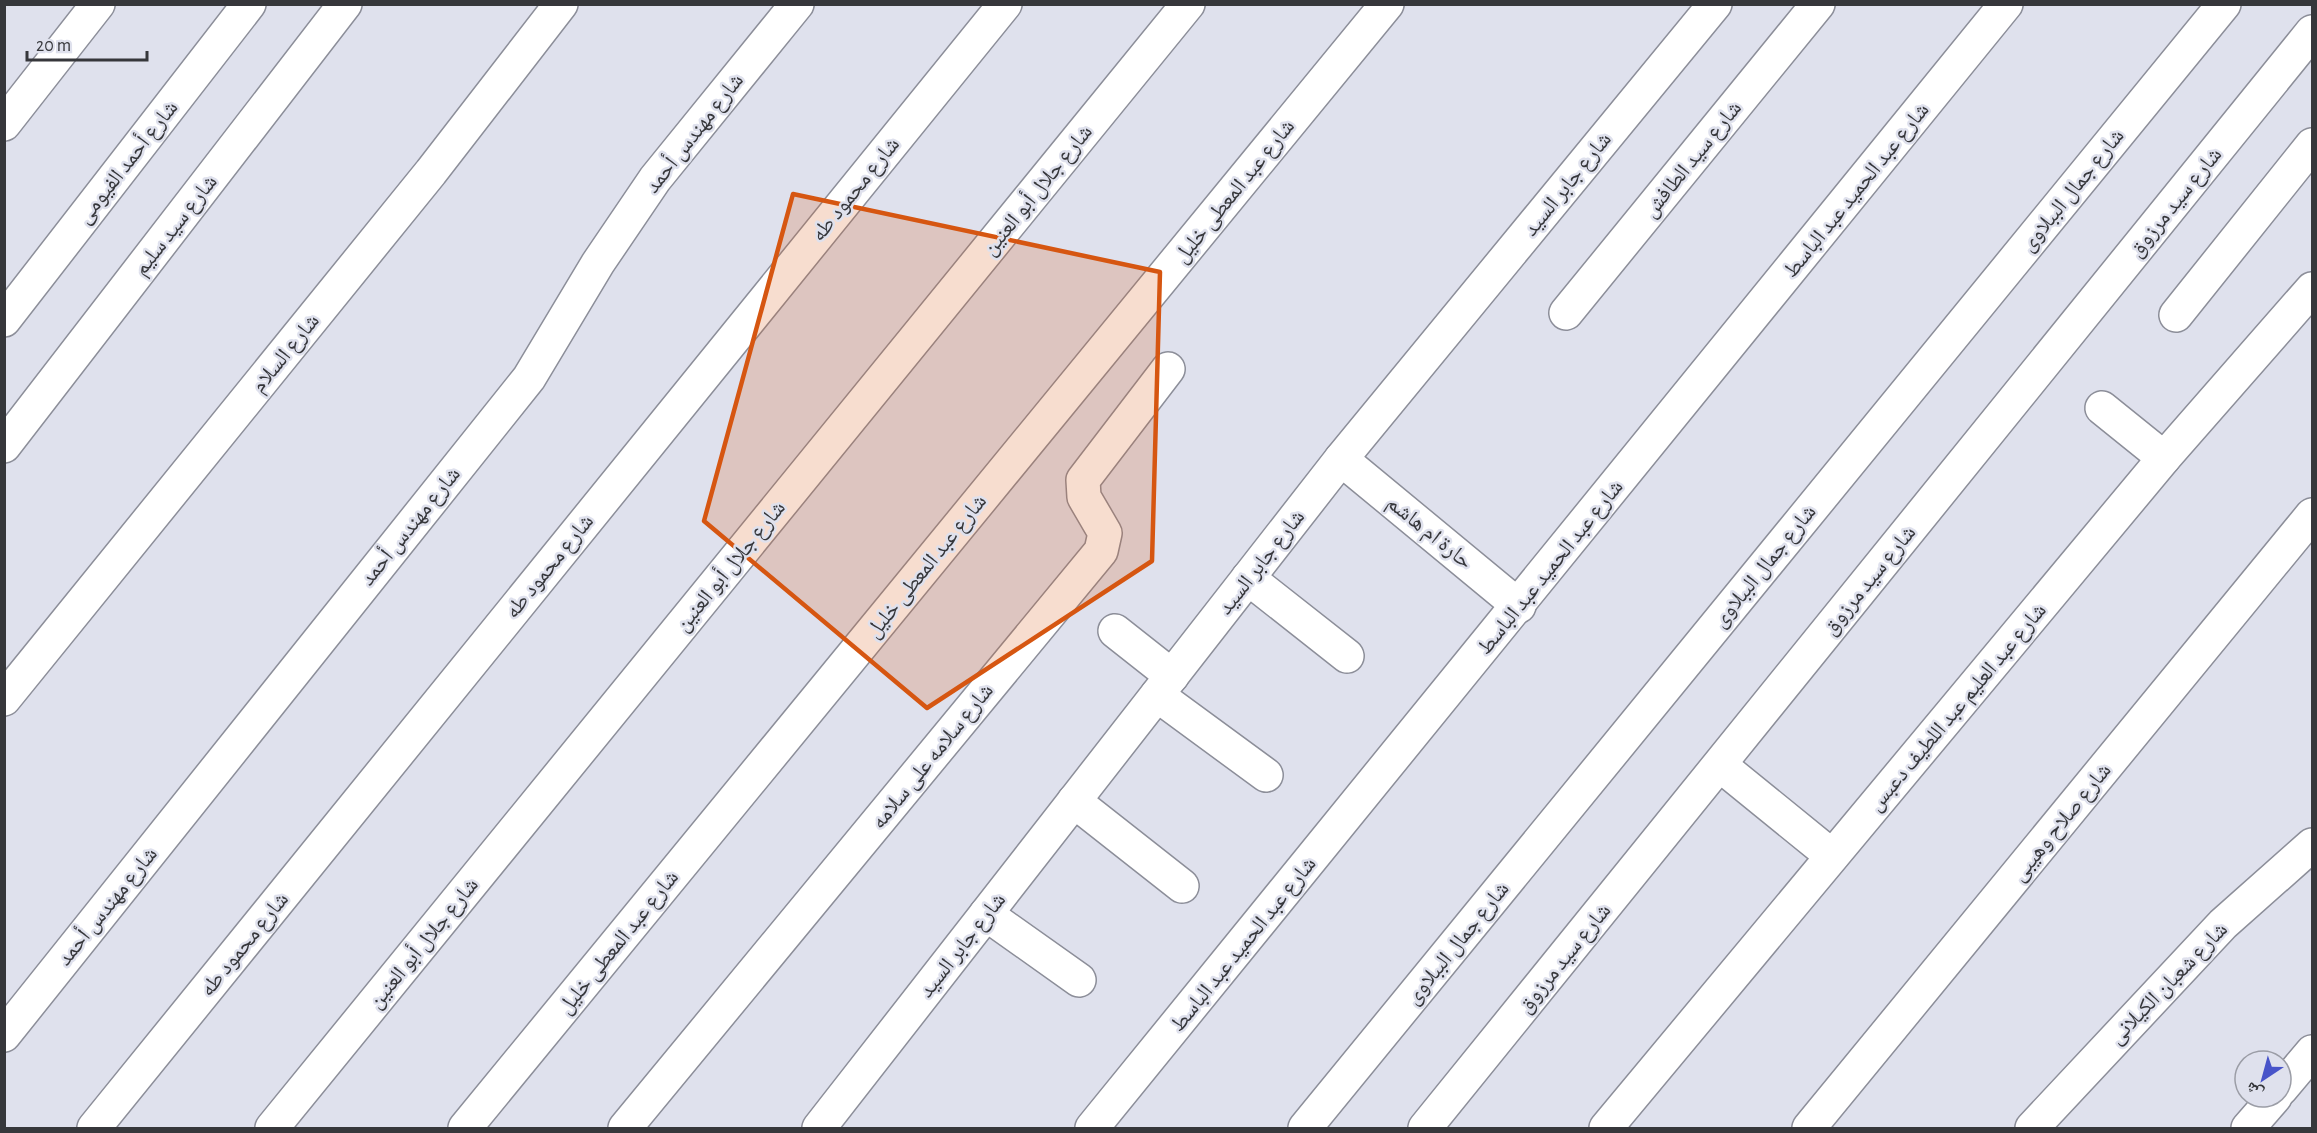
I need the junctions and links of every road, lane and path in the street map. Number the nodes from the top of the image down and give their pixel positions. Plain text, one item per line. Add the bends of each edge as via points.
1 (98, 4) edge
2 (249, 4) edge
3 (345, 4) edge
4 (561, 4) edge
5 (797, 4) edge
6 (1005, 4) edge
7 (1188, 4) edge
8 (1387, 4) edge
9 (1715, 4) edge
10 (1818, 4) edge
11 (2006, 4) edge
12 (2223, 4) edge
13 (2313, 32) edge
14 (4, 124) edge
15 (2313, 145) edge
16 (2313, 289) edge
17 (1566, 313) dead end
18 (2176, 315) dead end
19 (4, 320) edge
20 (1168, 369) dead end
21 (2102, 408) dead end
22 (4, 446) edge
23 (2164, 458) junction
24 (1341, 459) junction
25 (2313, 515) edge
26 (1248, 578) junction
27 (1519, 606) junction
28 (1115, 631) dead end
29 (1347, 656) dead end
30 (1164, 685) junction
31 (4, 699) edge
32 (1720, 765) junction
33 (1266, 775) dead end
34 (1074, 801) junction
35 (2313, 845) edge
36 (1832, 856) junction
37 (1182, 886) dead end
38 (986, 914) junction
39 (1079, 980) dead end
40 (4, 1035) edge
41 (2313, 1052) edge
42 (2293, 1075) edge
43 (2265, 1109) edge
44 (94, 1128) edge
45 (272, 1128) edge
46 (465, 1128) edge
47 (625, 1128) edge
48 (819, 1128) edge
49 (1092, 1128) edge
50 (1305, 1128) edge
51 (1425, 1128) edge
52 (1606, 1128) edge
53 (1809, 1128) edge
54 (2032, 1128) edge
55 (2248, 1128) edge

1 - 14 street
2 - 19 street, شارع أحمد الفيومى
3 - 22 street, شارع سيد سليم
4 - 31 street, شارع السلام via 431,172
5 - 40 street, شارع مهندس أحمد via 655,179 598,262 528,378
6 - 44 street, شارع محمود طه
7 - 45 street, شارع جلال أبو العنين
8 - 46 street, شارع عبد المعطى خليل
9 - 24 street, شارع جابر السيد
10 - 17 street, شارع سيد الطافش
11 - 27 street, شارع عبد الحميد عبد الباسط
12 - 50 street, شارع جمال الببلاوى
13 - 32 street, شارع سيد مرزوق
15 - 18 street
16 - 23 street, شارع عبد العليم عبد اللطيف دعبس
20 - 47 street, شارع سلامه على سلامه via 1083,480 1084,496 1105,533 1101,551
21 - 23 street
23 - 36 street, شارع عبد العليم عبد اللطيف دعبس
24 - 26 street, شارع جابر السيد
24 - 27 street, حارة ام هاشم
25 - 53 street, شارع صلاح وهيبى
26 - 29 street
26 - 30 street, شارع جابر السيد
27 - 49 street, شارع عبد الحميد عبد الباسط
28 - 30 street
30 - 33 street
30 - 34 street, شارع جابر السيد
32 - 36 street
32 - 51 street, شارع سيد مرزوق
34 - 37 street
34 - 38 street, شارع جابر السيد
35 - 54 street, شارع شعبان الكيلانى via 2223,924
36 - 52 street, شارع عبد العليم عبد اللطيف دعبس
38 - 39 street
38 - 48 street, شارع جابر السيد
41 - 42 street
43 - 55 street

